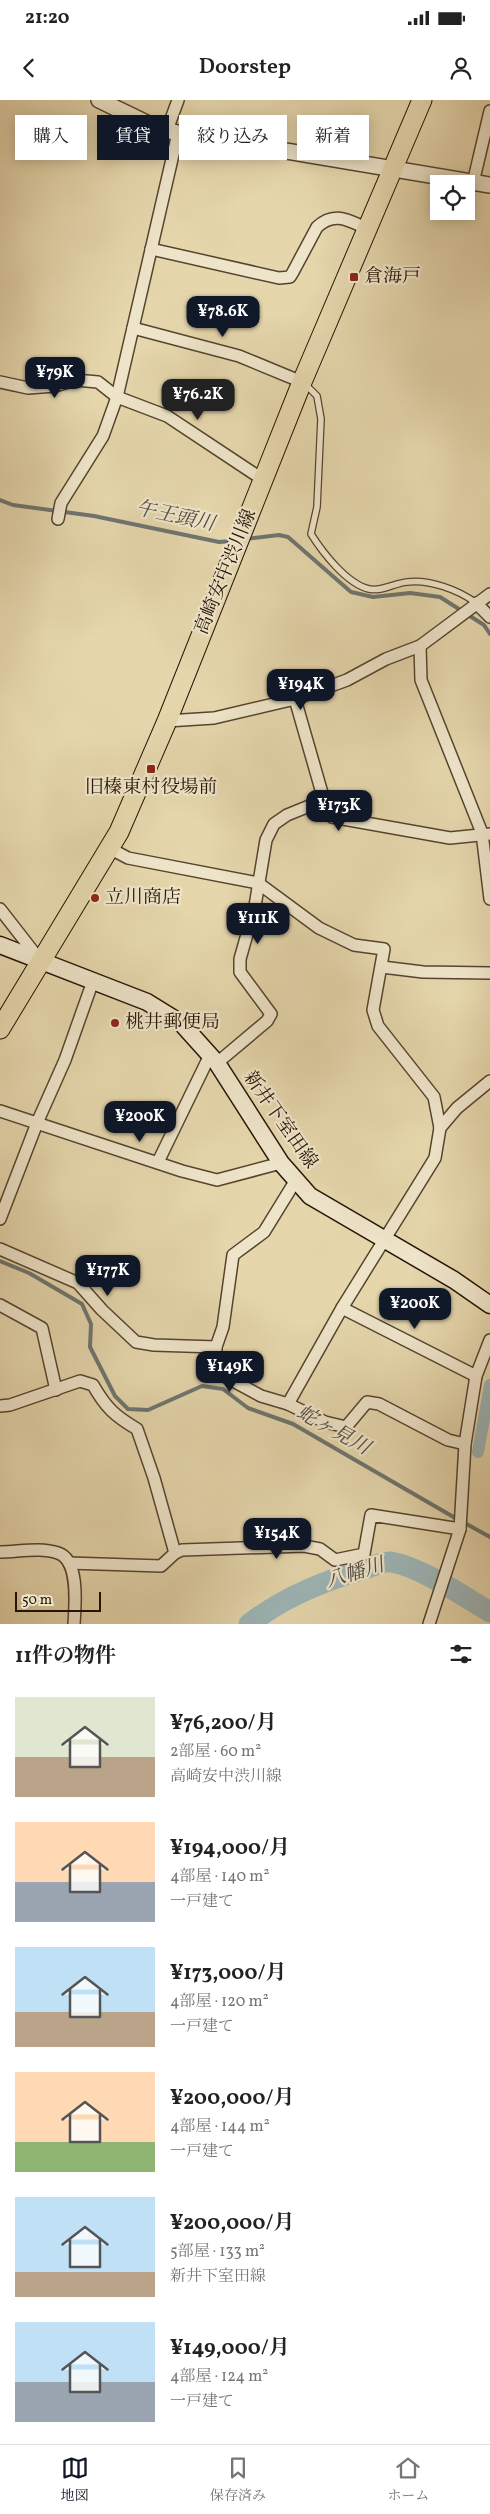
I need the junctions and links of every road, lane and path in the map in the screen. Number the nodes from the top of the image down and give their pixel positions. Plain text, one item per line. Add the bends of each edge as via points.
1 (98, 100) edge
2 (178, 100) edge
3 (422, 100) edge
4 (490, 111) edge
5 (172, 132) junction
6 (392, 169) junction
7 (475, 175) edge
8 (430, 176) edge
9 (475, 183) edge
10 (490, 185) edge
11 (366, 228) junction
12 (151, 249) junction
13 (133, 328) junction
14 (0, 382) edge
15 (302, 382) junction
16 (117, 397) junction
17 (262, 479) junction
18 (58, 519) dead end
19 (490, 594) edge
20 (474, 605) junction
21 (490, 617) edge
22 (420, 646) junction
23 (295, 699) junction
24 (167, 721) junction
25 (324, 800) junction
26 (486, 833) edge
27 (109, 848) junction
28 (258, 883) junction
29 (490, 899) edge
30 (0, 909) edge
31 (0, 945) edge
32 (40, 961) junction
33 (382, 967) junction
34 (490, 973) edge
35 (93, 981) junction
36 (0, 1029) edge
37 (213, 1059) junction
38 (490, 1081) edge
39 (0, 1111) edge
40 (37, 1123) junction
41 (440, 1128) junction
42 (158, 1162) junction
43 (281, 1163) junction
44 (296, 1180) junction
45 (0, 1219) edge
46 (385, 1241) junction
47 (0, 1249) edge
48 (0, 1304) edge
49 (490, 1305) edge
50 (342, 1308) junction
51 (490, 1340) edge
52 (216, 1346) junction
53 (476, 1376) junction
54 (56, 1390) junction
55 (288, 1404) junction
56 (0, 1406) edge
57 (465, 1444) junction
58 (460, 1529) junction
59 (0, 1552) edge
60 (175, 1554) junction
61 (69, 1564) junction
62 (74, 1624) edge
63 (428, 1624) edge

1 - 5 street
2 - 5 street
3 - 6 main road, 高崎安中渋川線
4 - 7 street
5 - 6 street
5 - 12 street
6 - 8 street
6 - 11 main road, 高崎安中渋川線
9 - 10 street
11 - 12 street via 344,218 323,222 317,227 293,272 285,278
11 - 15 main road, 高崎安中渋川線
12 - 13 street
13 - 15 street via 239,356
13 - 16 street
14 - 16 street via 28,388 55,386 75,380 98,382
15 - 17 main road, 高崎安中渋川線
15 - 20 lane via 317,396 321,419 317,508 311,534 325,556 357,585 371,590 408,581 465,594
16 - 17 street via 167,416
16 - 18 street via 103,436 61,503
17 - 24 main road, 高崎安中渋川線
19 - 20 street
20 - 21 street
20 - 22 street
22 - 23 street via 386,659 347,680
22 - 26 street via 421,680
23 - 24 street via 214,718
23 - 25 street
24 - 27 main road, 高崎安中渋川線
25 - 26 street via 332,817 450,838
25 - 28 street via 274,824 266,840
26 - 29 street
27 - 28 street via 128,858
27 - 32 main road, 高崎安中渋川線
28 - 33 street via 319,928 354,945 384,948
28 - 37 street via 240,959 240,972 271,1014 267,1021
30 - 32 street
31 - 32 main road, 新井下室田線
32 - 35 main road, 新井下室田線
32 - 36 main road, 高崎安中渋川線
33 - 34 street via 423,972
33 - 41 street via 373,1010 378,1026 434,1097
35 - 37 main road, 新井下室田線 via 147,1002 181,1023
35 - 40 street via 65,1060
37 - 42 street
37 - 43 main road, 新井下室田線
38 - 41 street via 457,1108
39 - 40 street
40 - 42 street
40 - 45 street
41 - 46 street via 435,1158
42 - 43 street via 217,1180
43 - 44 main road, 新井下室田線
44 - 46 main road, 新井下室田線 via 310,1196
44 - 52 street via 264,1232 233,1255 223,1327
46 - 49 main road, 新井下室田線 via 454,1280
46 - 50 street
47 - 52 street via 78,1282 136,1342
48 - 54 street via 42,1328
50 - 53 street
50 - 55 street
51 - 53 street
52 - 55 street via 215,1370 261,1396
53 - 57 street
54 - 56 street
54 - 60 street via 80,1381 93,1385 106,1407 137,1429
55 - 57 street via 326,1422 346,1427 367,1402 379,1404 448,1440
57 - 58 street
58 - 60 street via 370,1515 364,1554 356,1557 335,1560 320,1549 304,1546 182,1550
58 - 63 street
59 - 61 street via 40,1550 59,1553
60 - 61 street via 161,1566
61 - 62 street via 76,1589

